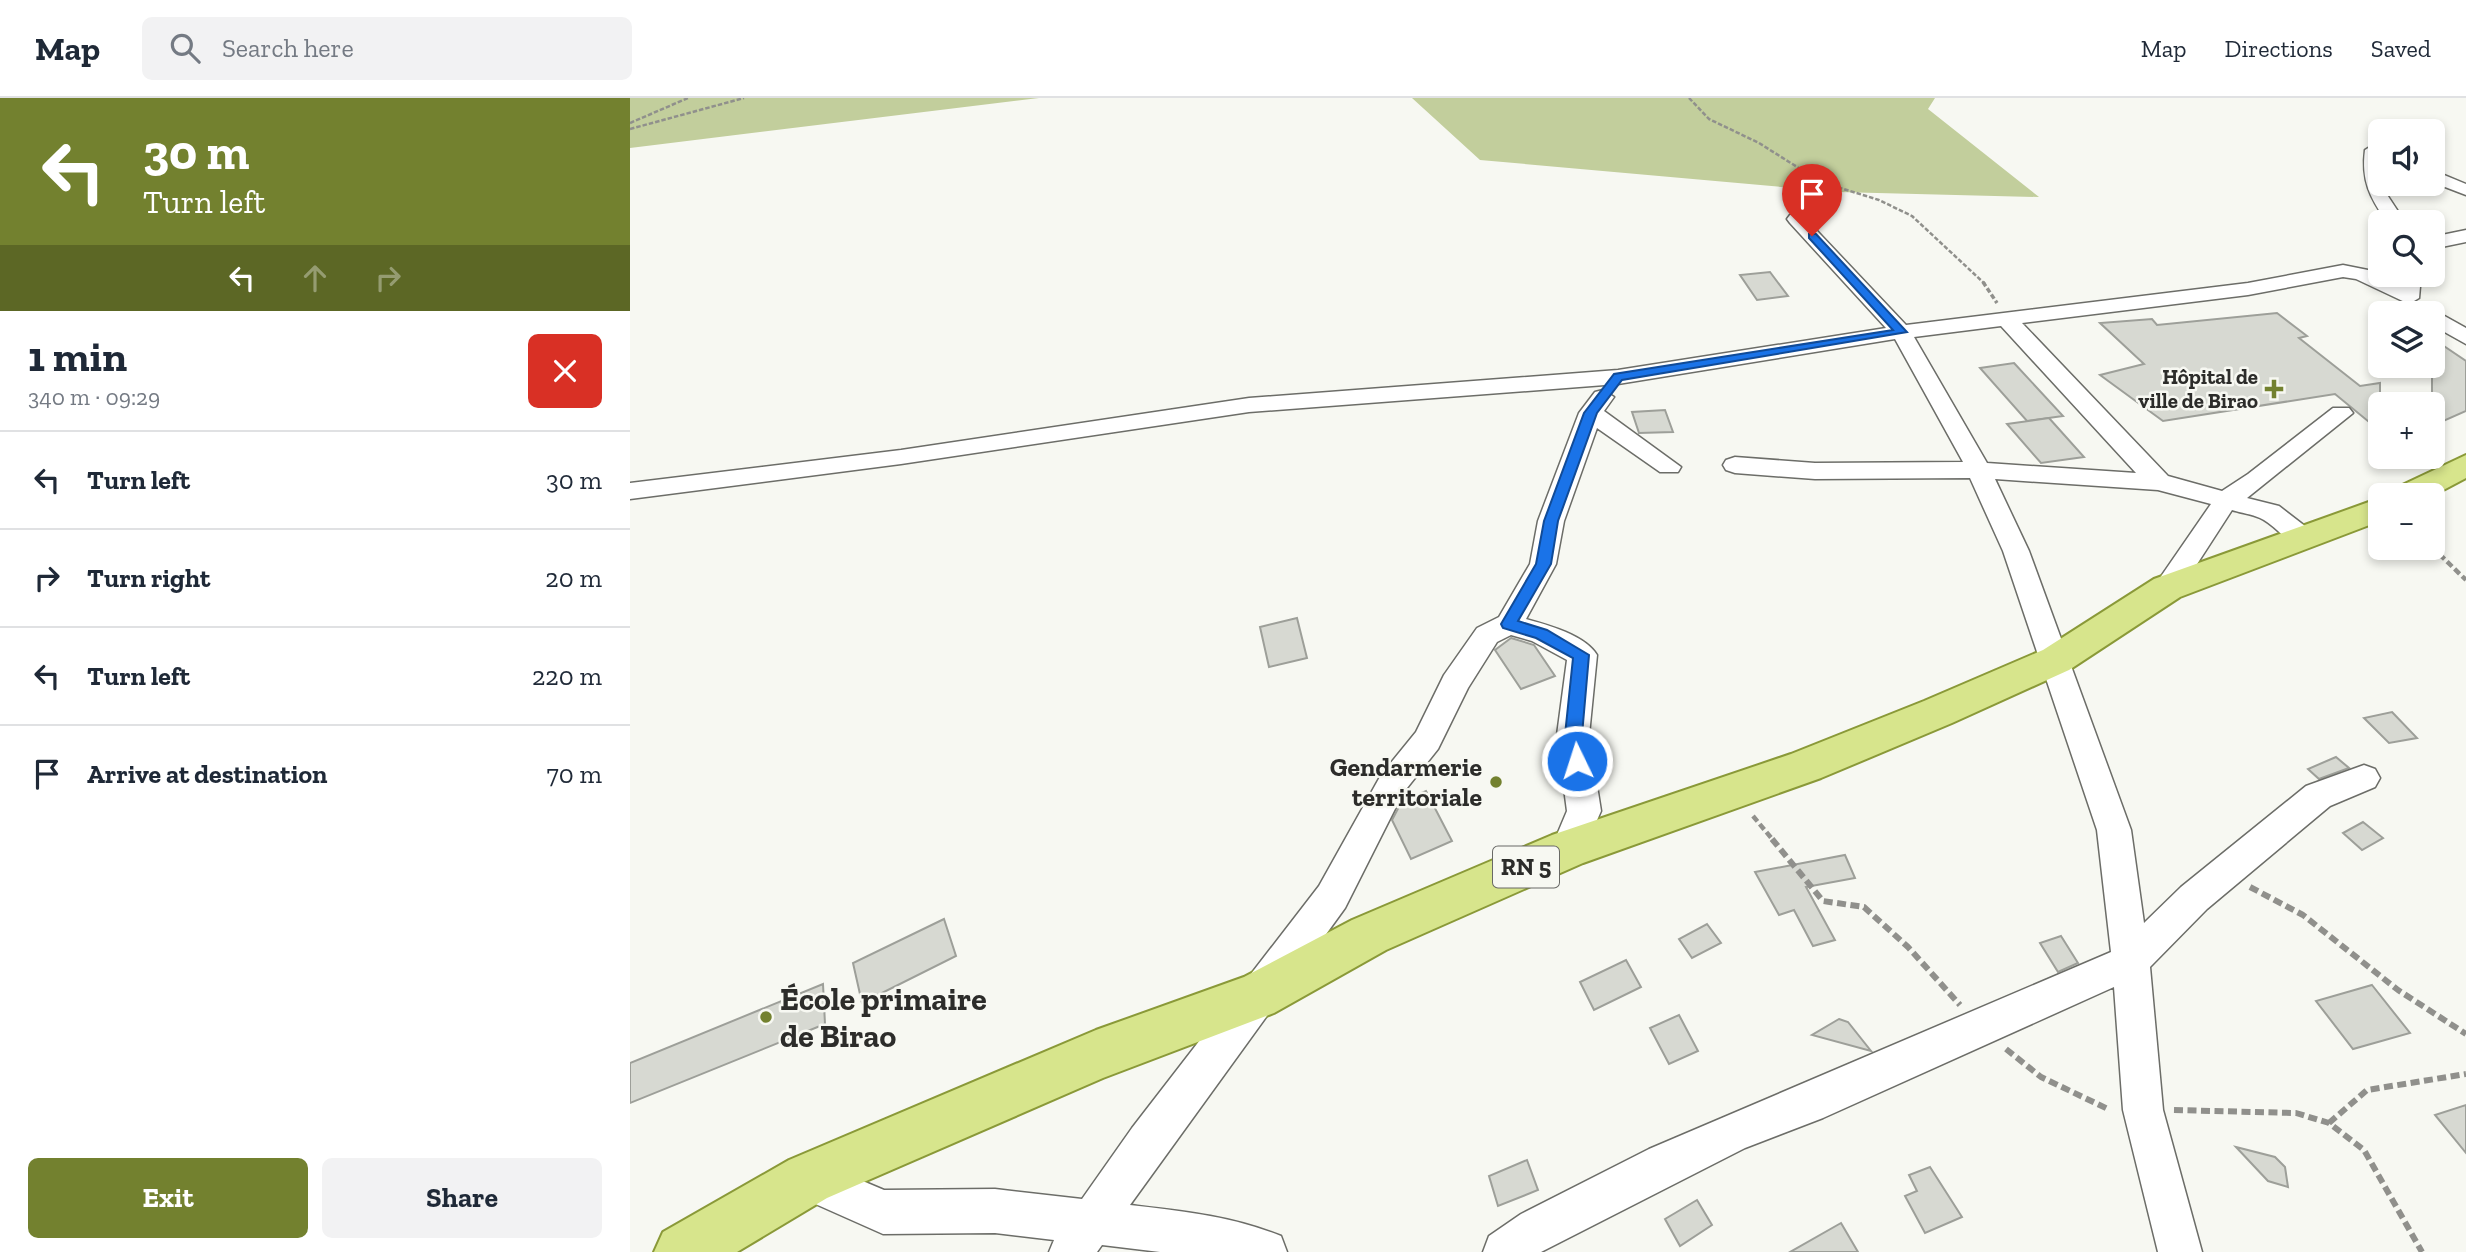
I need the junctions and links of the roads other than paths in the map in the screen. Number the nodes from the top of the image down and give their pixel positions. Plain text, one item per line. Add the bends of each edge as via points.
1 (2445, 180) edge
2 (2466, 190) edge
3 (2376, 196) edge
4 (2387, 210) edge
5 (1796, 219) dead end
6 (2466, 236) edge
7 (2445, 240) edge
8 (2410, 287) edge
9 (2409, 298) junction
10 (2413, 301) edge
11 (2006, 319) junction
12 (2445, 324) edge
13 (1901, 332) junction
14 (2466, 338) edge
15 (1618, 377) junction
16 (1591, 413) junction
17 (2341, 413) dead end
18 (1735, 466) dead end
19 (2466, 466) edge
20 (1669, 467) dead end
21 (1979, 470) junction
22 (2159, 482) junction
23 (2432, 483) edge
24 (630, 491) edge
25 (2227, 499) junction
26 (2368, 514) edge
27 (2305, 539) junction
28 (2167, 589) junction
29 (1509, 624) junction
30 (2056, 660) junction
31 (2364, 778) dead end
32 (1568, 849) junction
33 (2131, 961) junction
34 (1257, 996) junction
35 (808, 1179) junction
36 (1081, 1237) edge
37 (683, 1252) edge
38 (1265, 1252) edge
39 (1505, 1252) edge
40 (2180, 1252) edge

1 - 2 street
3 - 4 street
5 - 13 street
6 - 7 street
8 - 9 street
9 - 10 street
9 - 11 street via 2361,274 2343,271 2248,289
11 - 13 street
11 - 22 street
12 - 14 street
13 - 15 street
13 - 21 street
15 - 16 street
15 - 24 street via 1249,405 901,457
16 - 20 street
16 - 29 street via 1551,521 1544,564
17 - 25 street
18 - 21 street via 1815,471
19 - 23 main road
21 - 22 street
21 - 30 street via 2016,551
22 - 25 street
25 - 27 street via 2270,512
25 - 28 street
26 - 27 main road, RN 5
27 - 28 main road, RN 5
28 - 30 main road, RN 5
29 - 32 street via 1542,634 1581,655 1573,735 1584,811
29 - 34 street via 1487,635 1455,683 1427,740 1392,784 1332,897
30 - 32 main road, RN 5 via 1806,766
30 - 33 street via 2114,830
31 - 33 street via 2318,796 2159,930
32 - 34 main road, RN 5 via 1369,935
33 - 39 street via 1889,1070 1737,1130 1536,1228
33 - 40 street via 2143,1110
34 - 35 main road, RN 5 via 1096,1055
34 - 36 street
35 - 36 street via 883,1212 995,1211
35 - 37 main road, RN 5
36 - 38 street via 1211,1236

